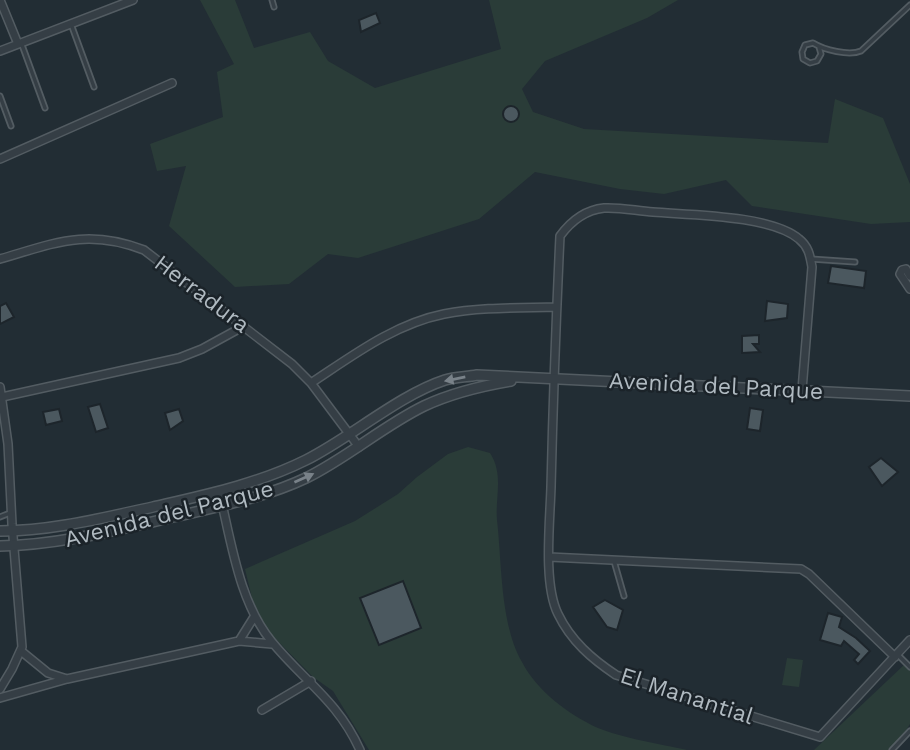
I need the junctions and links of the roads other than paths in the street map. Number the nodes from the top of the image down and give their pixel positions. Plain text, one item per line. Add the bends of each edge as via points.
1 (0, 0) edge
2 (133, 0) edge
3 (272, 0) edge
4 (910, 5) edge
5 (274, 7) dead end
6 (71, 24) junction
7 (20, 44) junction
8 (819, 47) junction
9 (0, 51) edge
10 (172, 83) dead end
11 (94, 87) dead end
12 (0, 96) edge
13 (45, 108) dead end
14 (12, 126) dead end
15 (0, 159) edge
16 (0, 259) edge
17 (811, 259) junction
18 (855, 262) dead end
19 (910, 276) edge
20 (910, 289) edge
21 (556, 307) junction
22 (244, 326) junction
23 (554, 377) junction
24 (523, 379) junction
25 (311, 383) junction
26 (802, 390) junction
27 (1, 392) edge
28 (910, 396) edge
29 (349, 434) junction
30 (359, 447) junction
31 (219, 491) junction
32 (222, 505) junction
33 (12, 513) junction
34 (0, 517) edge
35 (0, 531) edge
36 (13, 531) junction
37 (0, 546) edge
38 (14, 546) junction
39 (549, 557) junction
40 (614, 561) junction
41 (624, 596) dead end
42 (254, 617) junction
43 (910, 640) edge
44 (239, 641) junction
45 (272, 644) junction
46 (21, 651) junction
47 (896, 656) junction
48 (910, 667) edge
49 (67, 679) junction
50 (311, 681) junction
51 (0, 689) edge
52 (0, 698) edge
53 (262, 710) dead end
54 (910, 731) edge
55 (360, 750) edge
56 (892, 750) edge

1 - 7 street
2 - 6 street
3 - 5 lane
4 - 8 lane via 855,54
6 - 7 street
6 - 11 lane
7 - 9 street
7 - 13 lane
8 - 8 lane via 805,45 803,59 817,61
10 - 15 street
12 - 14 lane
16 - 22 street, Herradura via 69,239 126,243 144,250
17 - 18 lane
17 - 21 street, El Manantial via 800,239 782,228 722,216 605,208 584,214 560,236
17 - 26 street
19 - 20 street via 906,269 900,274
21 - 23 street, El Manantial
21 - 25 street via 468,311 420,321 357,352
22 - 25 street, Herradura
22 - 27 street via 179,358
23 - 24 street, Avenida del Parque
23 - 26 street, Avenida del Parque
23 - 39 street, El Manantial
24 -> 29 street, Avenida del Parque via 477,375 445,380
24 - 30 street, Avenida del Parque via 484,386 423,407
25 - 29 street, Herradura
26 - 28 street, Avenida del Parque
27 - 33 street
29 - 30 street, Herradura
29 - 31 street, Avenida del Parque via 294,466
32 -> 30 street, Avenida del Parque via 301,480
31 - 32 street
31 - 36 street, Avenida del Parque via 75,524
32 - 38 street, Avenida del Parque via 85,536
32 - 42 street
33 - 34 lane
33 - 36 street
35 - 36 street, Avenida del Parque
36 - 38 street
37 - 38 street, Avenida del Parque
38 - 46 street
39 - 40 street
39 - 47 street, El Manantial via 557,613 572,637 616,675 820,737
40 - 41 lane
40 - 47 street via 801,569
42 - 44 street
42 - 45 street
43 - 47 street, El Manantial
44 - 45 street
44 - 49 street
45 - 50 street
46 - 49 street via 48,673
46 - 51 street
47 - 48 lane
49 - 52 street
50 - 53 street
50 - 55 street via 347,725
54 - 56 lane

